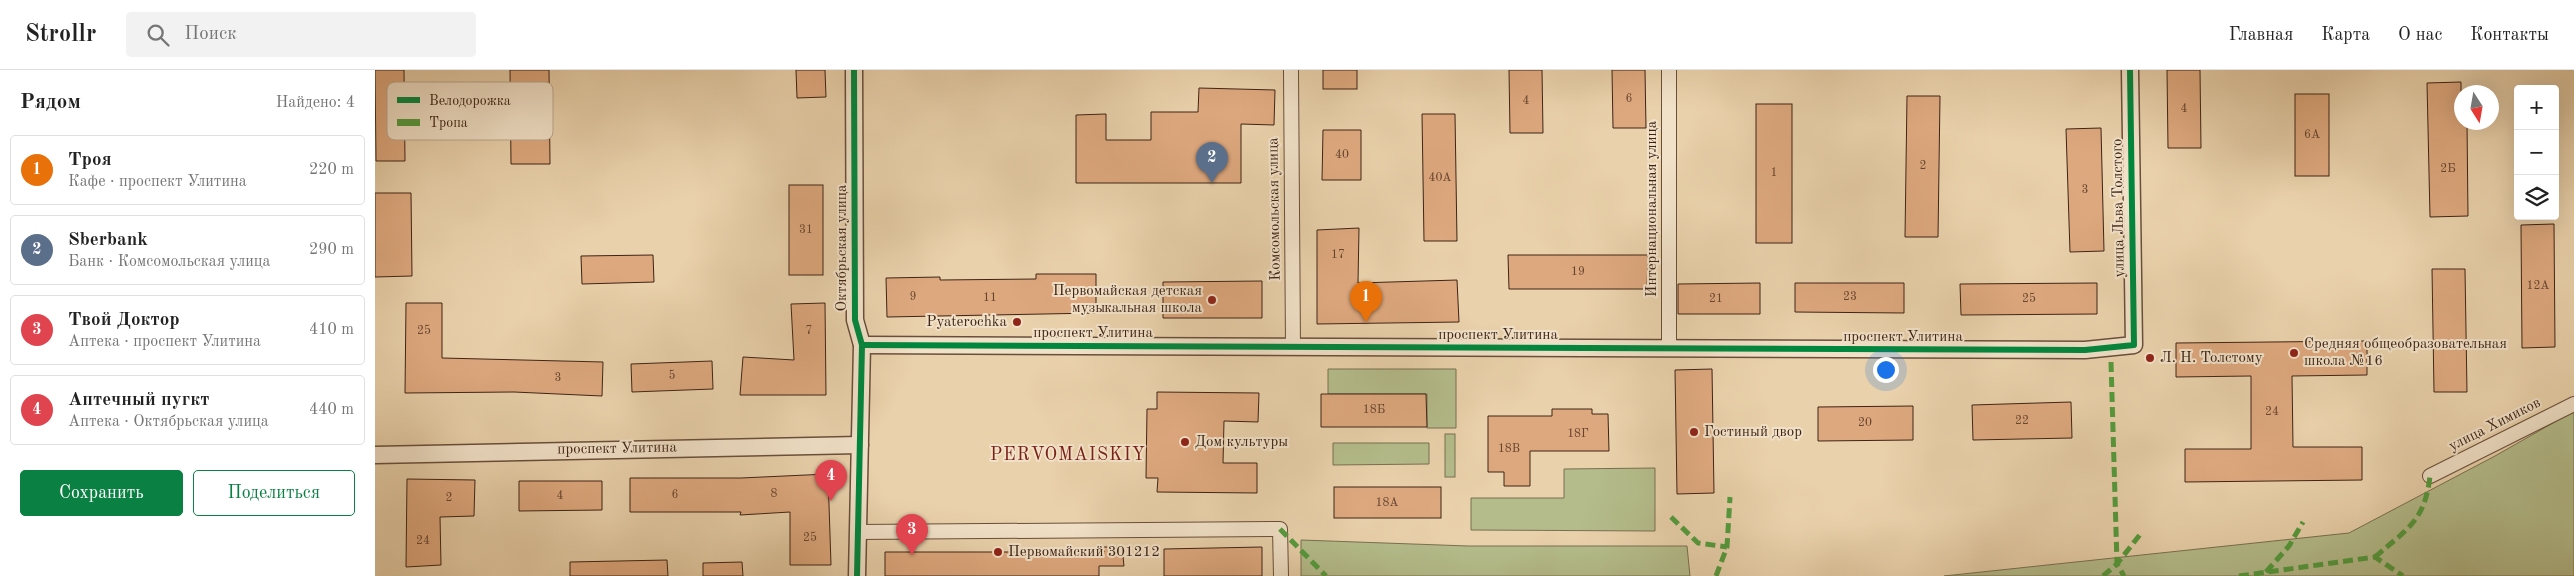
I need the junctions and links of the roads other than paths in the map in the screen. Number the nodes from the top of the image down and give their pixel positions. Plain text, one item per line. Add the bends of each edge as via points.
1 (854, 70) edge
2 (1291, 70) edge
3 (1669, 70) edge
4 (2129, 70) edge
5 (2134, 345) joint
6 (861, 346) junction
7 (1293, 346) junction
8 (1669, 348) junction
9 (2574, 404) edge
10 (860, 445) junction
11 (375, 455) edge
12 (2430, 476) dead end
13 (858, 532) junction
14 (857, 576) edge
15 (1281, 576) edge

1 - 6 street, Октябрьская улица via 855,320
2 - 7 street, Комсомольская улица
3 - 8 street, Интернациональная улица
4 - 5 street, улица Льва Толстого
5 - 8 street, проспект Улитина via 2085,350
6 - 7 street, проспект Улитина
6 - 10 street, Октябрьская улица
7 - 8 street, проспект Улитина
9 - 12 street, улица Химиков
10 - 11 street, проспект Улитина
10 - 13 street, Октябрьская улица
13 - 14 street, Октябрьская улица
13 - 15 street via 1280,529

